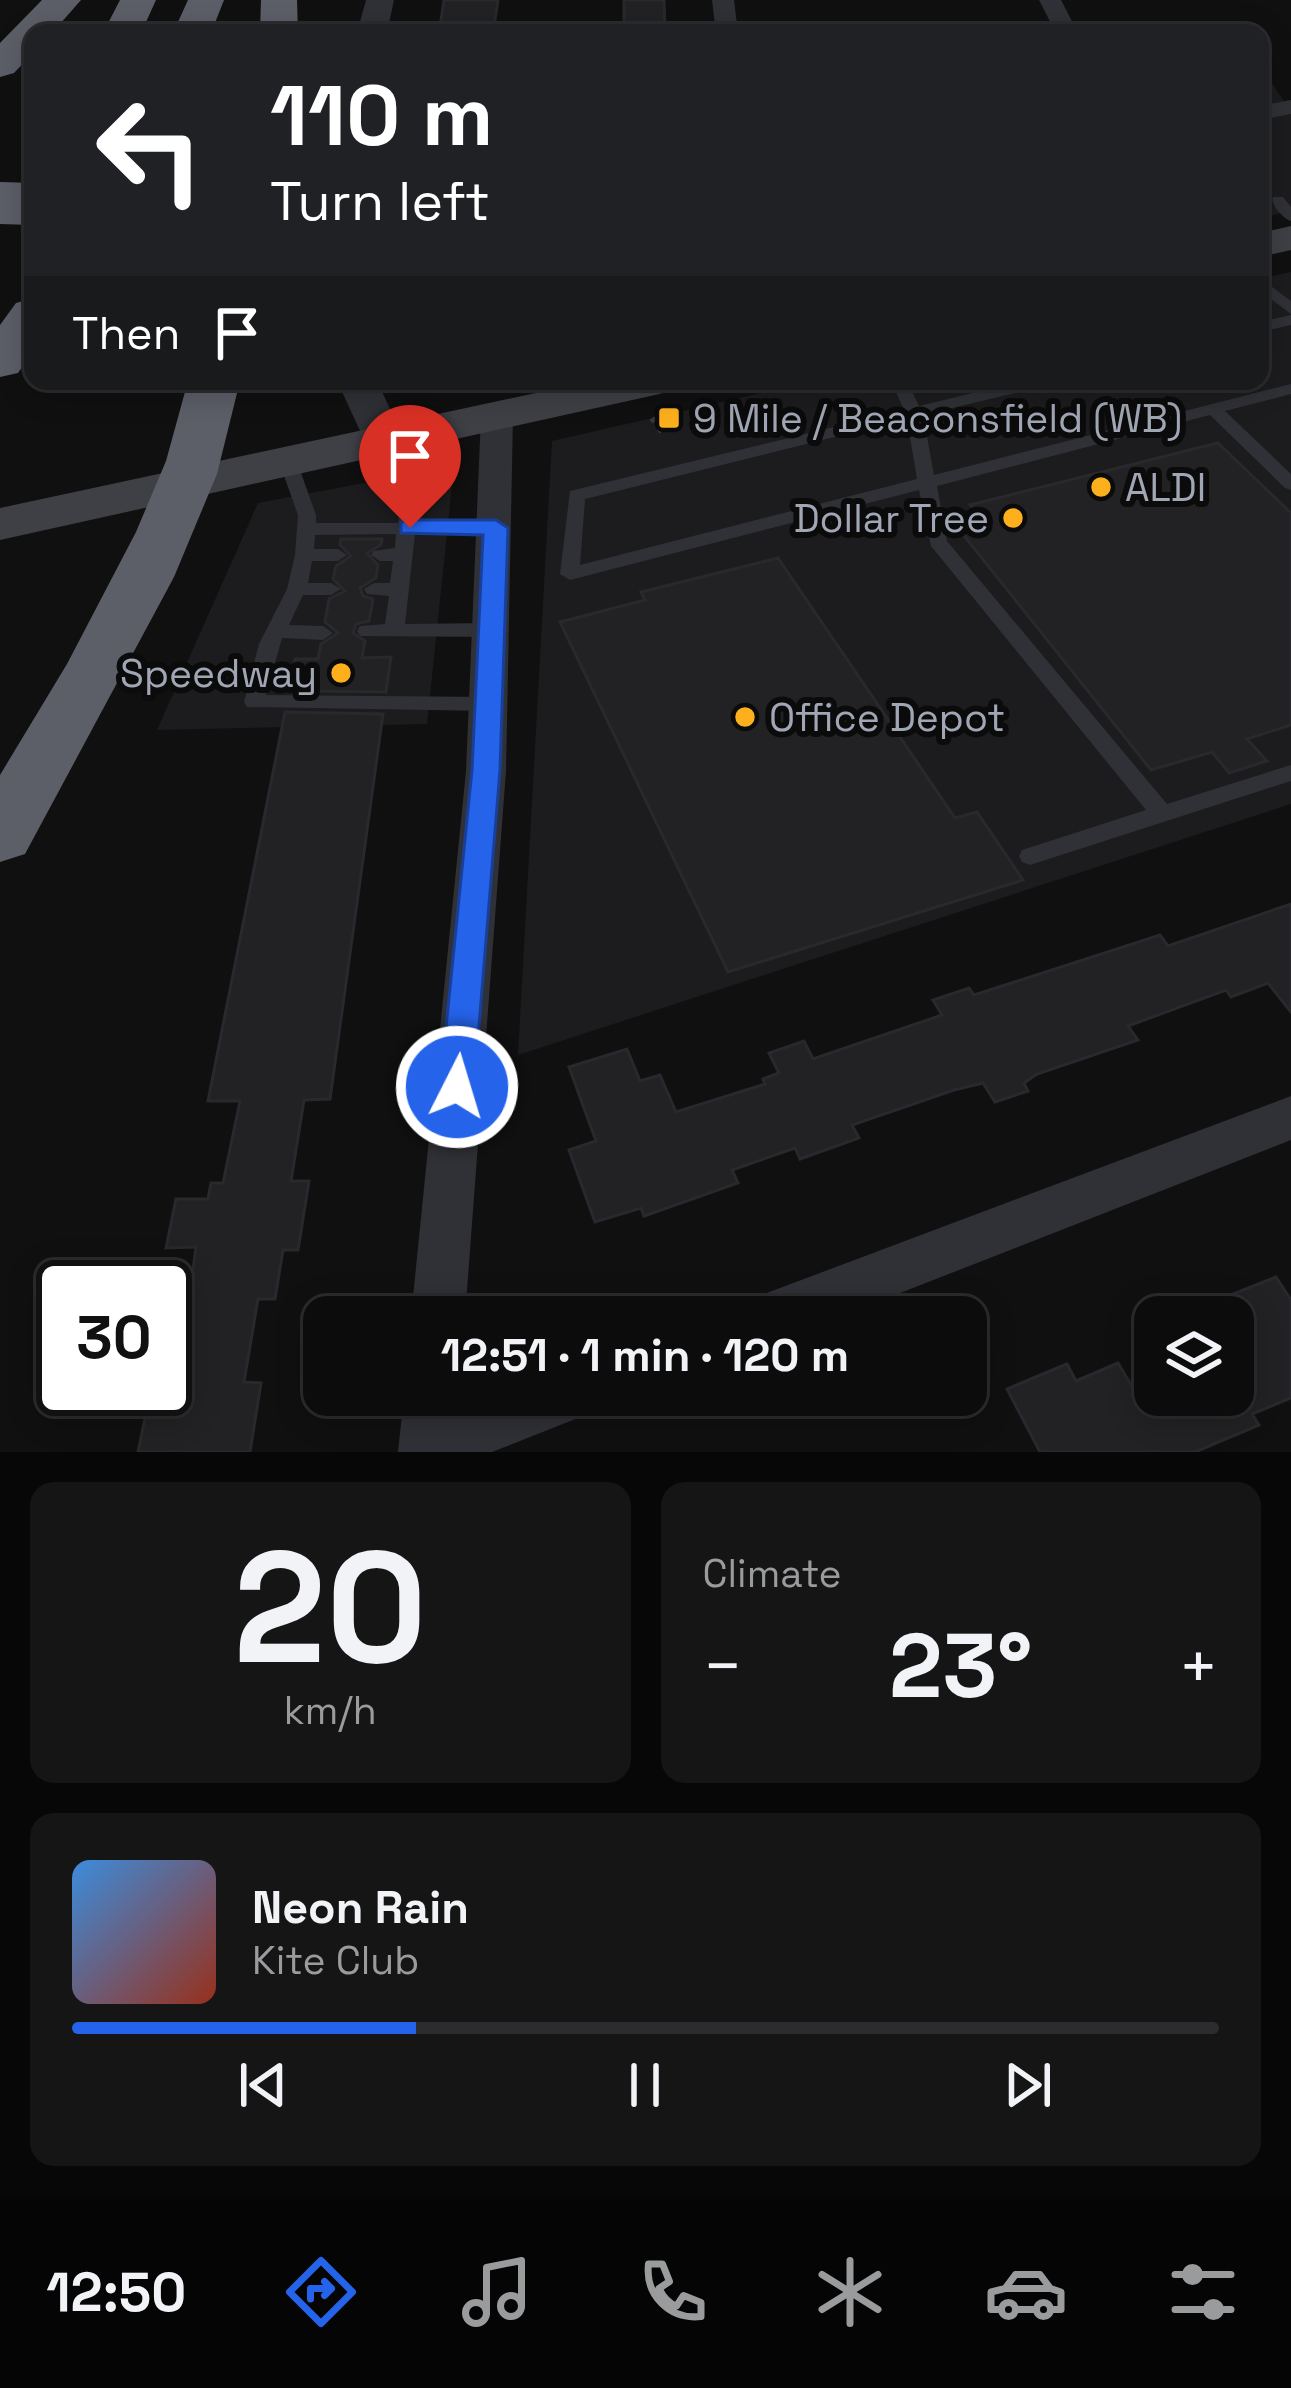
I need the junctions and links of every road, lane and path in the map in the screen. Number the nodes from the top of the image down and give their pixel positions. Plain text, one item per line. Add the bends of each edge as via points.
1 (63, 0) edge
2 (40, 24) edge
3 (24, 40) edge
4 (0, 65) edge
5 (24, 197) edge
6 (1291, 218) edge
7 (1285, 219) edge
8 (0, 232) edge
9 (24, 326) edge
10 (0, 362) edge
11 (1291, 389) edge
12 (212, 390) edge
13 (362, 390) edge
14 (903, 390) edge
15 (1005, 390) edge
16 (653, 398) edge
17 (1213, 409) junction
18 (914, 412) junction
19 (497, 416) junction
20 (662, 431) dead end
21 (383, 439) junction
22 (287, 459) junction
23 (187, 482) junction
24 (926, 482) junction
25 (1291, 484) edge
26 (0, 524) edge
27 (410, 528) junction
28 (496, 528) junction
29 (306, 529) junction
30 (406, 554) junction
31 (304, 555) junction
32 (338, 555) dead end
33 (380, 555) dead end
34 (297, 589) junction
35 (331, 589) dead end
36 (374, 589) dead end
37 (400, 590) junction
38 (492, 630) junction
39 (279, 631) junction
40 (394, 631) junction
41 (367, 632) dead end
42 (323, 633) dead end
43 (488, 704) junction
44 (1291, 773) edge
45 (1162, 814) junction
46 (0, 835) edge
47 (1030, 856) dead end
48 (1291, 1118) edge
49 (440, 1296) edge
50 (827, 1296) edge
51 (489, 1416) edge
52 (428, 1432) edge

1 - 2 highway
3 - 4 highway
5 - 8 highway
6 - 7 lane
9 - 10 highway
11 - 17 lane
12 - 23 highway
13 - 21 street
14 - 18 lane
15 - 18 lane
16 - 19 main road
16 - 20 path
17 - 24 lane
17 - 25 lane
18 - 24 lane
18 - 24 lane via 576,495 570,574
19 - 21 main road
19 - 28 street
21 - 22 main road
21 - 27 lane via 411,491
22 - 23 main road
22 - 29 lane
23 - 26 main road
23 - 46 highway
24 - 45 lane via 938,542
27 - 28 lane
27 - 29 lane
27 - 30 lane
28 - 38 street
29 - 31 lane
30 - 33 lane
30 - 37 lane
31 - 32 lane
31 - 34 lane
34 - 35 lane
34 - 39 lane
36 - 37 lane
37 - 40 lane
38 - 40 lane
38 - 43 street
39 - 42 lane
39 - 43 lane via 254,702
40 - 41 lane
43 - 49 street
44 - 45 lane
45 - 47 lane
48 - 50 street
51 - 52 street

